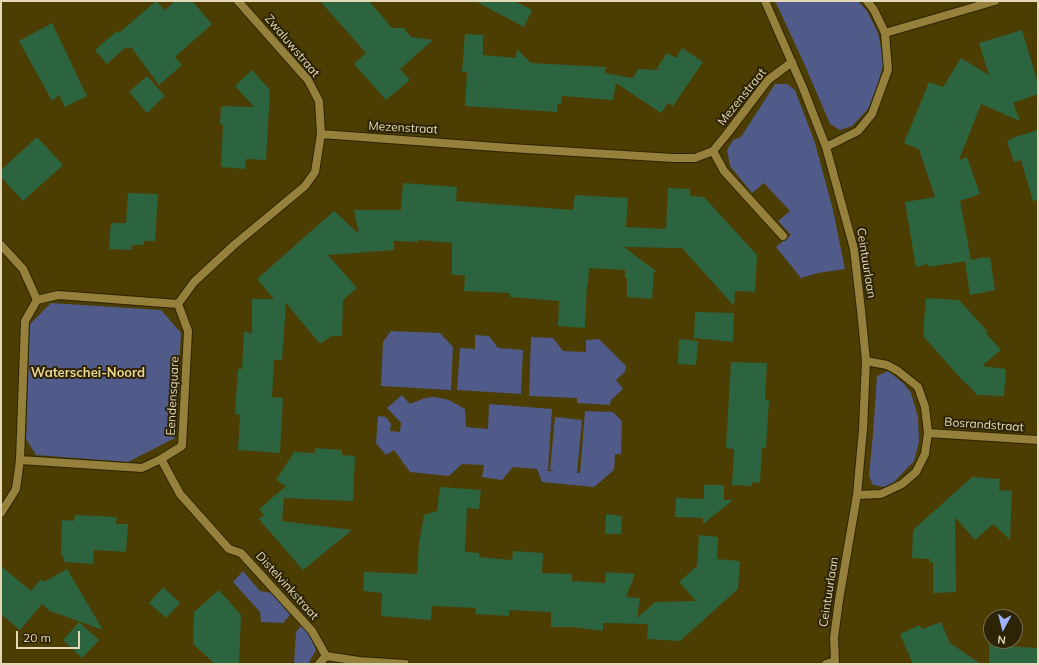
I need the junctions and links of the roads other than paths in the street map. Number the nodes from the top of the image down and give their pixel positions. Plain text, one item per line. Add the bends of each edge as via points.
1 (238, 1) edge
2 (765, 1) edge
3 (867, 1) edge
4 (995, 1) edge
5 (885, 33) junction
6 (792, 62) junction
7 (321, 134) junction
8 (826, 147) junction
9 (713, 151) junction
10 (782, 236) dead end
11 (1, 245) edge
12 (37, 300) junction
13 (178, 304) junction
14 (866, 362) junction
15 (928, 433) junction
16 (1038, 440) edge
17 (162, 459) junction
18 (20, 460) junction
19 (857, 495) junction
20 (1, 513) edge
21 (326, 656) junction
22 (836, 662) edge
23 (319, 664) edge
24 (405, 664) edge
25 (826, 664) edge

1 - 7 street, Zwaluwstraat via 308,80 319,101
2 - 6 street, Ceintuurlaan
3 - 5 street
4 - 5 street
5 - 8 street via 888,70 872,114 858,131
6 - 8 street, Ceintuurlaan
6 - 9 street, Mezenstraat via 768,80
7 - 9 street, Mezenstraat via 682,158 695,158
7 - 13 street via 315,172 305,186 194,282
8 - 14 street, Ceintuurlaan via 854,248
9 - 10 street via 724,171
11 - 12 street via 23,269
12 - 13 street via 58,295
12 - 18 street via 25,321
13 - 17 street, Eendensquare via 188,331 182,446
14 - 15 street via 898,371 918,387 925,407
14 - 19 street, Ceintuurlaan
15 - 16 street, Bosrandstraat
15 - 19 street via 925,454 916,472 902,484 881,494
17 - 18 street, Eendensquare via 142,468
17 - 21 street, Distelvinkstraat via 180,494 229,549 241,553 312,630
18 - 20 street via 16,489
19 - 22 street, Ceintuurlaan via 834,638
21 - 23 street
21 - 24 street
22 - 25 street, Ceintuurlaan

